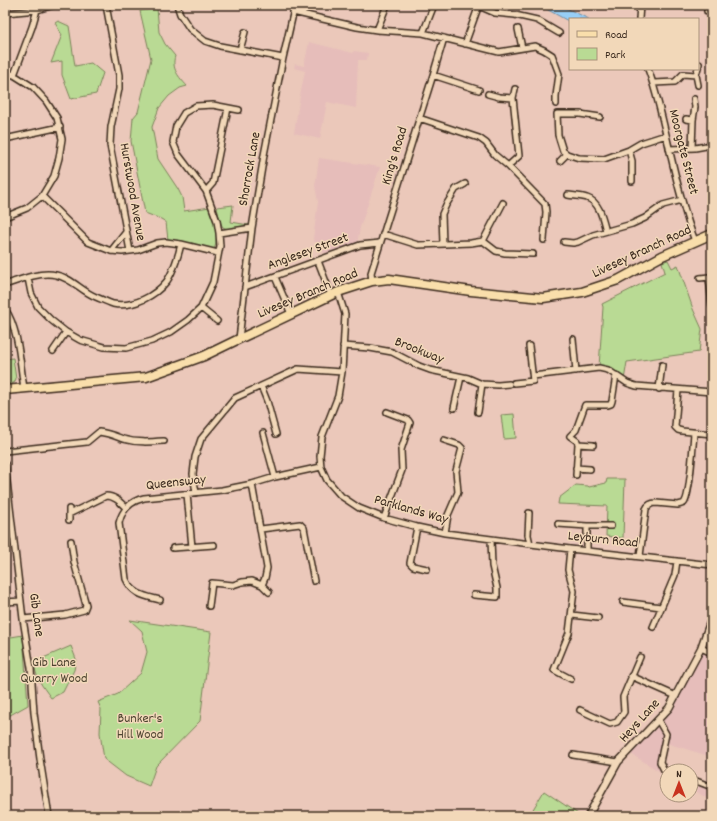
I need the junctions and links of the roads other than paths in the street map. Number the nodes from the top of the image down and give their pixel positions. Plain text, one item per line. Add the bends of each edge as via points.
1 (6, 5) edge
2 (54, 5) edge
3 (106, 5) edge
4 (177, 5) edge
5 (295, 5) edge
6 (386, 5) edge
7 (434, 5) edge
8 (640, 5) edge
9 (479, 6) edge
10 (37, 10) junction
11 (294, 12) junction
12 (6, 13) edge
13 (639, 18) edge
14 (518, 29) dead end
15 (376, 30) junction
16 (245, 32) dead end
17 (423, 33) junction
18 (559, 33) dead end
19 (444, 38) junction
20 (464, 44) junction
21 (522, 48) junction
22 (240, 50) junction
23 (283, 58) junction
24 (648, 70) edge
25 (698, 70) edge
26 (5, 73) edge
27 (14, 75) junction
28 (433, 75) junction
29 (696, 75) junction
30 (654, 84) junction
31 (698, 86) dead end
32 (515, 89) dead end
33 (479, 90) dead end
34 (488, 94) dead end
35 (513, 98) junction
36 (694, 99) dead end
37 (228, 108) junction
38 (556, 109) junction
39 (239, 110) dead end
40 (600, 117) dead end
41 (419, 118) junction
42 (686, 119) dead end
43 (693, 120) junction
44 (60, 127) junction
45 (666, 136) junction
46 (5, 139) edge
47 (706, 146) dead end
48 (692, 148) junction
49 (669, 149) junction
50 (629, 150) junction
51 (567, 154) junction
52 (560, 161) dead end
53 (508, 166) junction
54 (632, 181) dead end
55 (465, 184) dead end
56 (206, 191) junction
57 (568, 195) dead end
58 (42, 196) junction
59 (682, 200) junction
60 (503, 203) dead end
61 (5, 217) edge
62 (252, 228) junction
63 (606, 231) junction
64 (126, 232) junction
65 (219, 233) junction
66 (383, 234) junction
67 (712, 234) edge
68 (544, 240) dead end
69 (483, 241) junction
70 (695, 241) junction
71 (564, 242) dead end
72 (380, 243) junction
73 (181, 244) junction
74 (443, 244) junction
75 (111, 251) junction
76 (130, 251) junction
77 (218, 253) junction
78 (533, 254) dead end
79 (318, 261) junction
80 (275, 277) junction
81 (28, 278) junction
82 (700, 278) dead end
83 (372, 281) junction
84 (5, 285) edge
85 (245, 288) junction
86 (334, 294) junction
87 (712, 306) edge
88 (201, 308) junction
89 (5, 309) edge
90 (291, 314) junction
91 (217, 321) dead end
92 (66, 332) junction
93 (239, 338) junction
94 (573, 339) dead end
95 (343, 346) junction
96 (529, 346) dead end
97 (53, 352) dead end
98 (662, 365) dead end
99 (576, 371) junction
100 (342, 372) junction
101 (616, 375) junction
102 (533, 376) junction
103 (461, 377) junction
104 (482, 384) junction
105 (512, 384) junction
106 (261, 386) junction
107 (24, 388) junction
108 (659, 389) junction
109 (5, 390) edge
110 (521, 390) dead end
111 (678, 390) junction
112 (506, 391) dead end
113 (712, 392) edge
114 (454, 408) dead end
115 (386, 412) dead end
116 (478, 412) dead end
117 (694, 432) junction
118 (263, 433) dead end
119 (276, 434) dead end
120 (712, 434) edge
121 (444, 440) dead end
122 (164, 441) dead end
123 (578, 444) junction
124 (593, 445) dead end
125 (5, 451) edge
126 (5, 464) edge
127 (321, 467) junction
128 (576, 468) junction
129 (590, 469) dead end
130 (576, 475) dead end
131 (275, 477) junction
132 (252, 484) junction
133 (196, 493) junction
134 (187, 494) junction
135 (126, 508) junction
136 (530, 513) dead end
137 (69, 514) dead end
138 (384, 518) junction
139 (558, 524) dead end
140 (587, 526) junction
141 (611, 526) dead end
142 (417, 527) junction
143 (261, 529) junction
144 (445, 533) junction
145 (491, 539) junction
146 (71, 541) dead end
147 (530, 544) junction
148 (214, 545) dead end
149 (192, 547) junction
150 (173, 548) dead end
151 (570, 549) junction
152 (587, 550) junction
153 (640, 556) junction
154 (677, 561) junction
155 (712, 565) edge
156 (427, 569) dead end
157 (314, 581) dead end
158 (262, 585) junction
159 (269, 592) dead end
160 (474, 595) dead end
161 (160, 599) dead end
162 (22, 601) junction
163 (5, 602) edge
164 (623, 602) dead end
165 (209, 606) dead end
166 (661, 607) junction
167 (572, 615) junction
168 (712, 617) edge
169 (598, 618) dead end
170 (23, 619) junction
171 (653, 627) dead end
172 (700, 648) junction
173 (712, 653) edge
174 (640, 657) dead end
175 (631, 676) junction
176 (572, 679) dead end
177 (676, 696) junction
178 (580, 710) dead end
179 (658, 720) junction
180 (573, 755) dead end
181 (618, 762) junction
182 (660, 763) edge
183 (699, 783) edge
184 (712, 787) edge
185 (49, 816) edge
186 (588, 816) edge

1 - 12 street
2 - 10 street
3 - 64 street, Hurstwood Avenue via 119,75 110,145
4 - 22 street via 190,29 205,41
5 - 11 street, Shorrock Lane
6 - 15 street
7 - 17 street
8 - 13 street
9 - 18 street via 495,13 537,20
9 - 20 street
10 - 12 street
10 - 27 street
11 - 15 street
11 - 23 street, Shorrock Lane
14 - 21 street
15 - 17 street
16 - 22 street
17 - 19 street
19 - 20 street
19 - 28 street, King's Road
20 - 21 street via 499,52
21 - 38 street via 535,46 552,55 559,74
22 - 23 street
23 - 62 street, Shorrock Lane
24 - 30 street, Moorgate Street
25 - 29 street
26 - 27 street
27 - 44 street via 33,87 46,101
28 - 33 street
28 - 41 street, King's Road
29 - 30 street via 683,74 675,82
29 - 31 street
30 - 45 street, Moorgate Street
32 - 35 street
34 - 35 street
35 - 53 street via 519,156
36 - 43 street
37 - 39 street
37 - 56 street via 213,183
37 - 56 street via 212,104 196,106 184,113 176,126 173,142 178,154
38 - 40 street
38 - 51 street via 558,135 563,151
41 - 53 street via 479,138
41 - 66 street, King's Road
42 - 43 street
43 - 48 street
44 - 46 street
44 - 58 street via 62,139 59,158 54,176
45 - 49 street, Moorgate Street
45 - 50 street via 641,143
47 - 48 street
48 - 49 street
49 - 59 street, Moorgate Street
50 - 51 street via 604,159 579,158
50 - 54 street
51 - 52 street
53 - 68 street via 545,204
55 - 74 street via 456,189 442,214
56 - 65 street
57 - 63 street via 589,198 596,204
58 - 61 street via 27,208
58 - 75 street via 88,242
59 - 63 street via 663,205 632,224
59 - 70 street, Moorgate Street
60 - 69 street
62 - 65 street
62 - 85 street, Shorrock Lane
63 - 71 street via 573,244
64 - 75 street
64 - 76 street, Hurstwood Avenue
65 - 77 street
66 - 72 street, King's Road
66 - 74 street via 418,245
67 - 70 main road, Livesey Branch Road
69 - 74 street
69 - 78 street via 496,251
70 - 83 main road, Livesey Branch Road via 618,280 582,292 548,298 471,291 389,279
72 - 79 street, Anglesey Street via 360,245
72 - 83 street, King's Road via 371,272
73 - 76 street via 157,242
73 - 77 street
73 - 81 street via 168,280 157,292 143,300 128,304 113,304 94,296 69,279 54,274
75 - 76 street
77 - 88 street via 213,282
79 - 80 street, Anglesey Street
79 - 86 street, Parklands Way
80 - 85 street, Anglesey Street
80 - 90 street
81 - 84 street
81 - 92 street via 31,293 38,307
82 - 87 street via 708,277
83 - 86 main road, Livesey Branch Road
85 - 93 street, Shorrock Lane
86 - 90 main road, Livesey Branch Road
86 - 95 street, Parklands Way via 345,314
88 - 91 street
88 - 92 street via 171,332 152,341 126,348 104,347 80,340
89 - 107 street via 16,335
90 - 93 main road, Livesey Branch Road
92 - 97 street
93 - 107 main road, Livesey Branch Road via 204,356 146,377
94 - 99 street
95 - 100 street, Parklands Way
95 - 103 street, Brookway via 392,352 430,370
96 - 102 street
98 - 108 street
99 - 101 street via 599,368
99 - 102 street
100 - 106 street via 298,369
100 - 127 street, Parklands Way via 338,396 322,437
101 - 108 street via 636,386
101 - 123 street via 611,404 585,405 576,430 570,436
102 - 105 street via 533,381
103 - 104 street, Brookway
103 - 114 street
104 - 105 street, Brookway
104 - 116 street
105 - 110 street
105 - 112 street
106 - 119 street via 268,401
106 - 133 street via 235,398 201,439 195,456 193,474
107 - 109 main road, Livesey Branch Road
108 - 111 street
111 - 113 street
111 - 117 street via 675,427 678,430
115 - 138 street via 410,423 401,450 402,470
117 - 120 street
117 - 153 street via 686,501 678,505 652,503 647,506
118 - 131 street
121 - 144 street via 462,448 456,471 458,492 448,515
122 - 125 street via 142,442 99,432 88,442
123 - 124 street
123 - 128 street
126 - 162 street, Gib Lane
127 - 131 street, Queensway
127 - 138 street, Parklands Way via 327,480 341,496 359,508
128 - 129 street
128 - 130 street
131 - 132 street, Queensway
132 - 133 street, Queensway
132 - 143 street
133 - 134 street, Queensway
134 - 135 street, Queensway via 138,499
134 - 149 street
135 - 137 street via 116,499 106,496
135 - 161 street via 121,515 119,527 126,579 135,592
136 - 147 street
138 - 142 street, Parklands Way
139 - 140 street
140 - 141 street
140 - 152 street
142 - 144 street, Parklands Way
142 - 156 street via 410,563 412,566
143 - 157 street via 300,524 304,528
143 - 158 street via 267,568
144 - 145 street, Parklands Way
145 - 147 street, Leyburn Road
145 - 160 street via 497,598
146 - 170 street via 86,606 84,610 65,615
147 - 151 street, Leyburn Road
148 - 149 street
149 - 150 street
151 - 152 street, Leyburn Road
151 - 167 street via 568,570 574,591
152 - 153 street, Leyburn Road
153 - 154 street, Leyburn Road
154 - 155 street, Leyburn Road
154 - 166 street via 675,575
158 - 159 street
158 - 165 street via 252,581 233,585 212,583
162 - 163 street
162 - 170 street, Gib Lane
164 - 166 street
166 - 171 street
167 - 169 street
167 - 176 street via 569,633 554,670
168 - 172 street, Heys Lane
170 - 185 street, Gib Lane
172 - 173 street
172 - 177 street, Heys Lane
174 - 175 street
175 - 177 street
175 - 178 street via 623,697 624,712 617,722 610,724
177 - 179 street, Heys Lane
179 - 181 street, Heys Lane
179 - 182 street via 666,734
180 - 181 street
181 - 186 street, Heys Lane
183 - 184 street

